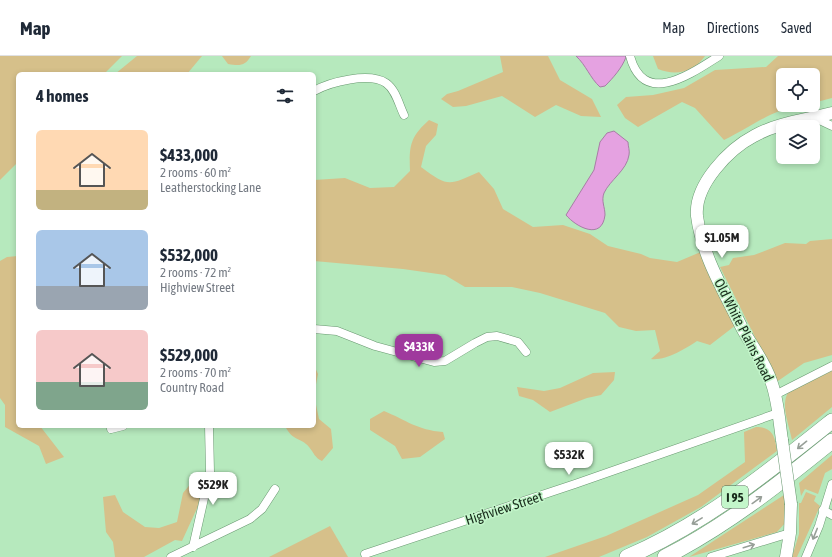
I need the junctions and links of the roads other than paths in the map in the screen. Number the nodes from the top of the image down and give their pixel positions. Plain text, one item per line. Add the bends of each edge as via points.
1 (630, 56) edge
2 (719, 56) edge
3 (316, 90) edge
4 (832, 113) edge
5 (404, 116) dead end
6 (815, 118) junction
7 (832, 126) edge
8 (316, 329) edge
9 (526, 352) dead end
10 (832, 366) edge
11 (775, 395) junction
12 (778, 413) junction
13 (832, 421) edge
14 (115, 428) edge
15 (209, 428) edge
16 (111, 429) dead end
17 (832, 441) edge
18 (832, 484) edge
19 (275, 489) dead end
20 (824, 510) junction
21 (832, 515) edge
22 (790, 533) junction
23 (193, 547) junction
24 (365, 554) dead end
25 (171, 557) edge
26 (627, 557) edge
27 (665, 557) edge
28 (711, 557) edge
29 (786, 557) edge
30 (806, 557) edge

1 - 2 street via 639,75 651,83 660,84 683,78
3 - 5 street via 344,80 362,79 385,83 394,92
4 - 6 street, Old White Plains Road
6 - 7 street
6 - 11 street, Old White Plains Road via 767,130 753,136 732,151 707,180 700,197 697,215 713,270 771,380
8 - 9 street via 337,331 375,346 434,362 445,361 486,337 497,336 518,342
10 - 11 street
11 - 12 street, Old White Plains Road
12 - 22 street, Old White Plains Road, bridge via 791,504
12 - 24 street, Highview Street
13 -> 26 highway, I 95 via 717,509
14 - 16 street
15 - 23 street via 210,472
27 -> 17 highway, I 95 via 737,515
18 - 20 street
19 - 23 street via 262,509 250,519
20 - 21 street
20 -> 30 street
28 -> 22 street
22 - 29 street, Old White Plains Road
23 - 25 street

